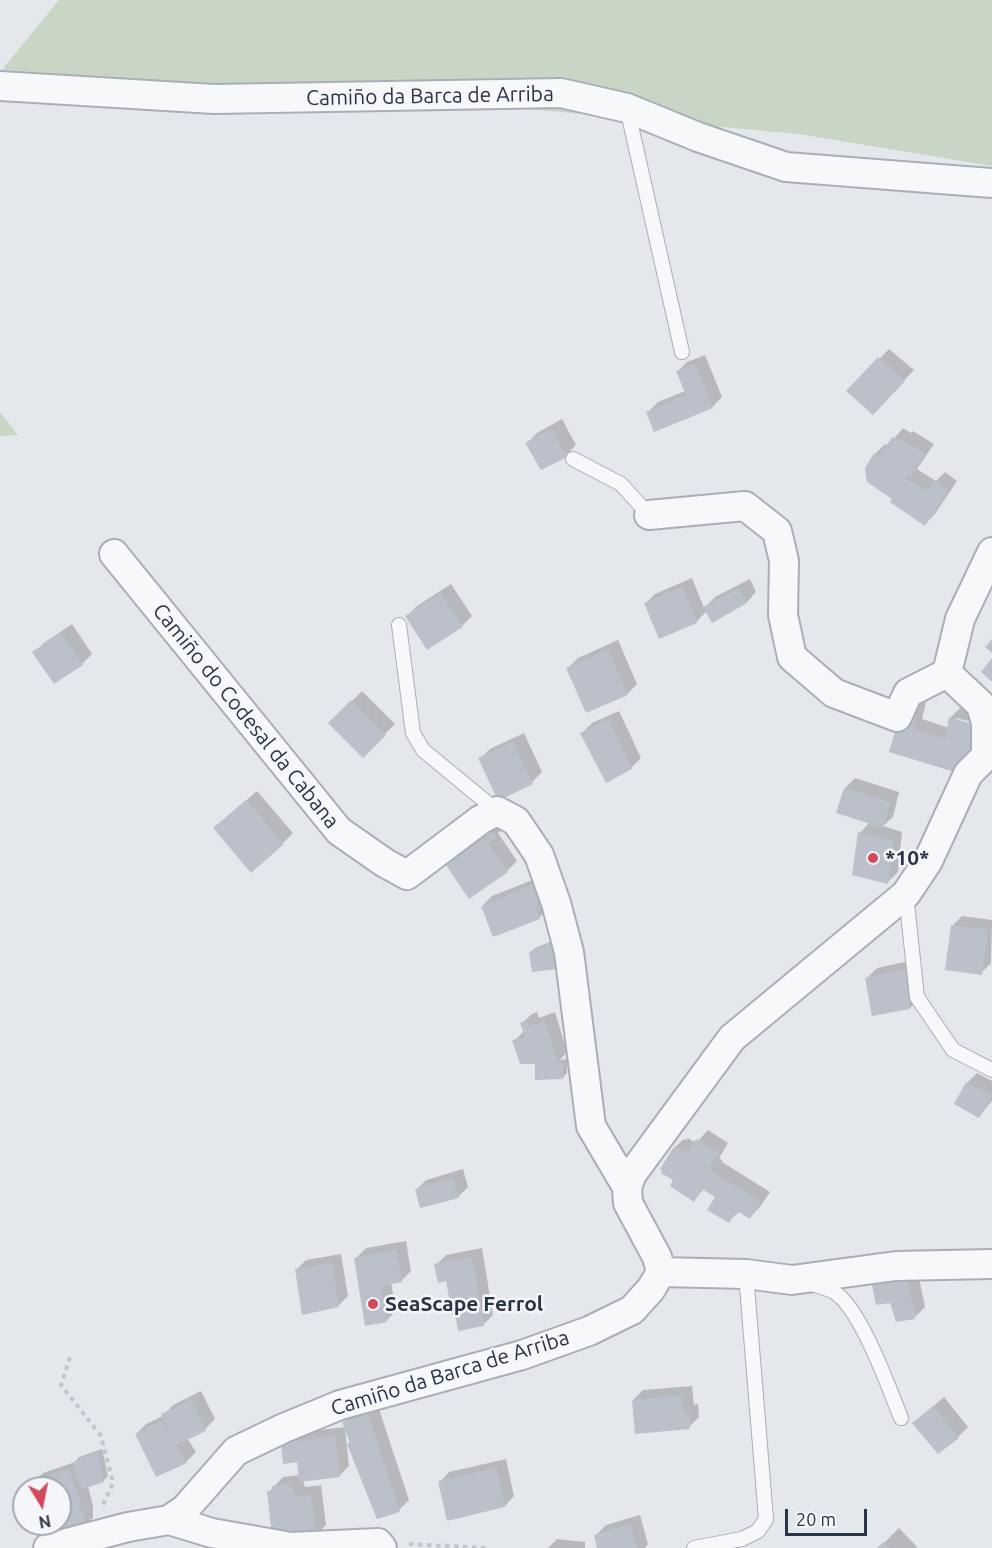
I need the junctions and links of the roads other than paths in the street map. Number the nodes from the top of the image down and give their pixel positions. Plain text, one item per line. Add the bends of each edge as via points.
1 (0, 86) edge
2 (627, 108) junction
3 (992, 183) edge
4 (682, 352) dead end
5 (573, 459) dead end
6 (649, 515) joint
7 (992, 552) edge
8 (114, 554) dead end
9 (399, 625) dead end
10 (947, 673) junction
11 (989, 714) edge
12 (989, 765) edge
13 (497, 811) junction
14 (906, 894) junction
15 (992, 1070) edge
16 (627, 1187) junction
17 (992, 1264) edge
18 (661, 1272) junction
19 (746, 1274) junction
20 (792, 1280) junction
21 (901, 1418) dead end
22 (169, 1520) junction
23 (380, 1545) edge
24 (48, 1548) edge
25 (694, 1548) edge

1 - 2 street, Camiño da Barca de Arriba via 214,99 561,93
2 - 3 street, Camiño da Barca de Arriba via 786,167
2 - 4 lane
5 - 6 lane via 621,484
6 - 10 street via 745,506 777,531 784,561 783,615 792,657 834,693 897,717 908,693
7 - 10 street via 960,619
8 - 13 street, Camiño do Codesal da Cabana via 339,831 385,863 407,875
9 - 13 lane via 413,733 423,750
10 - 11 street
11 - 12 street
12 - 14 street via 968,774 928,861
13 - 16 street via 516,820 538,855 556,903 569,952 591,1126
14 - 15 lane via 917,997 953,1050
14 - 16 street via 732,1038 632,1174
16 - 18 street via 628,1203
17 - 20 street via 896,1266
18 - 19 street
18 - 22 street, Camiño da Barca de Arriba via 632,1310 589,1330 522,1355 340,1405 236,1451 185,1509
19 - 20 street
19 - 25 lane via 766,1519 758,1531 742,1539
20 - 21 lane via 835,1292 849,1306 873,1349
22 - 23 street via 212,1533 291,1547
22 - 24 street, Camiño da Barca de Arriba

